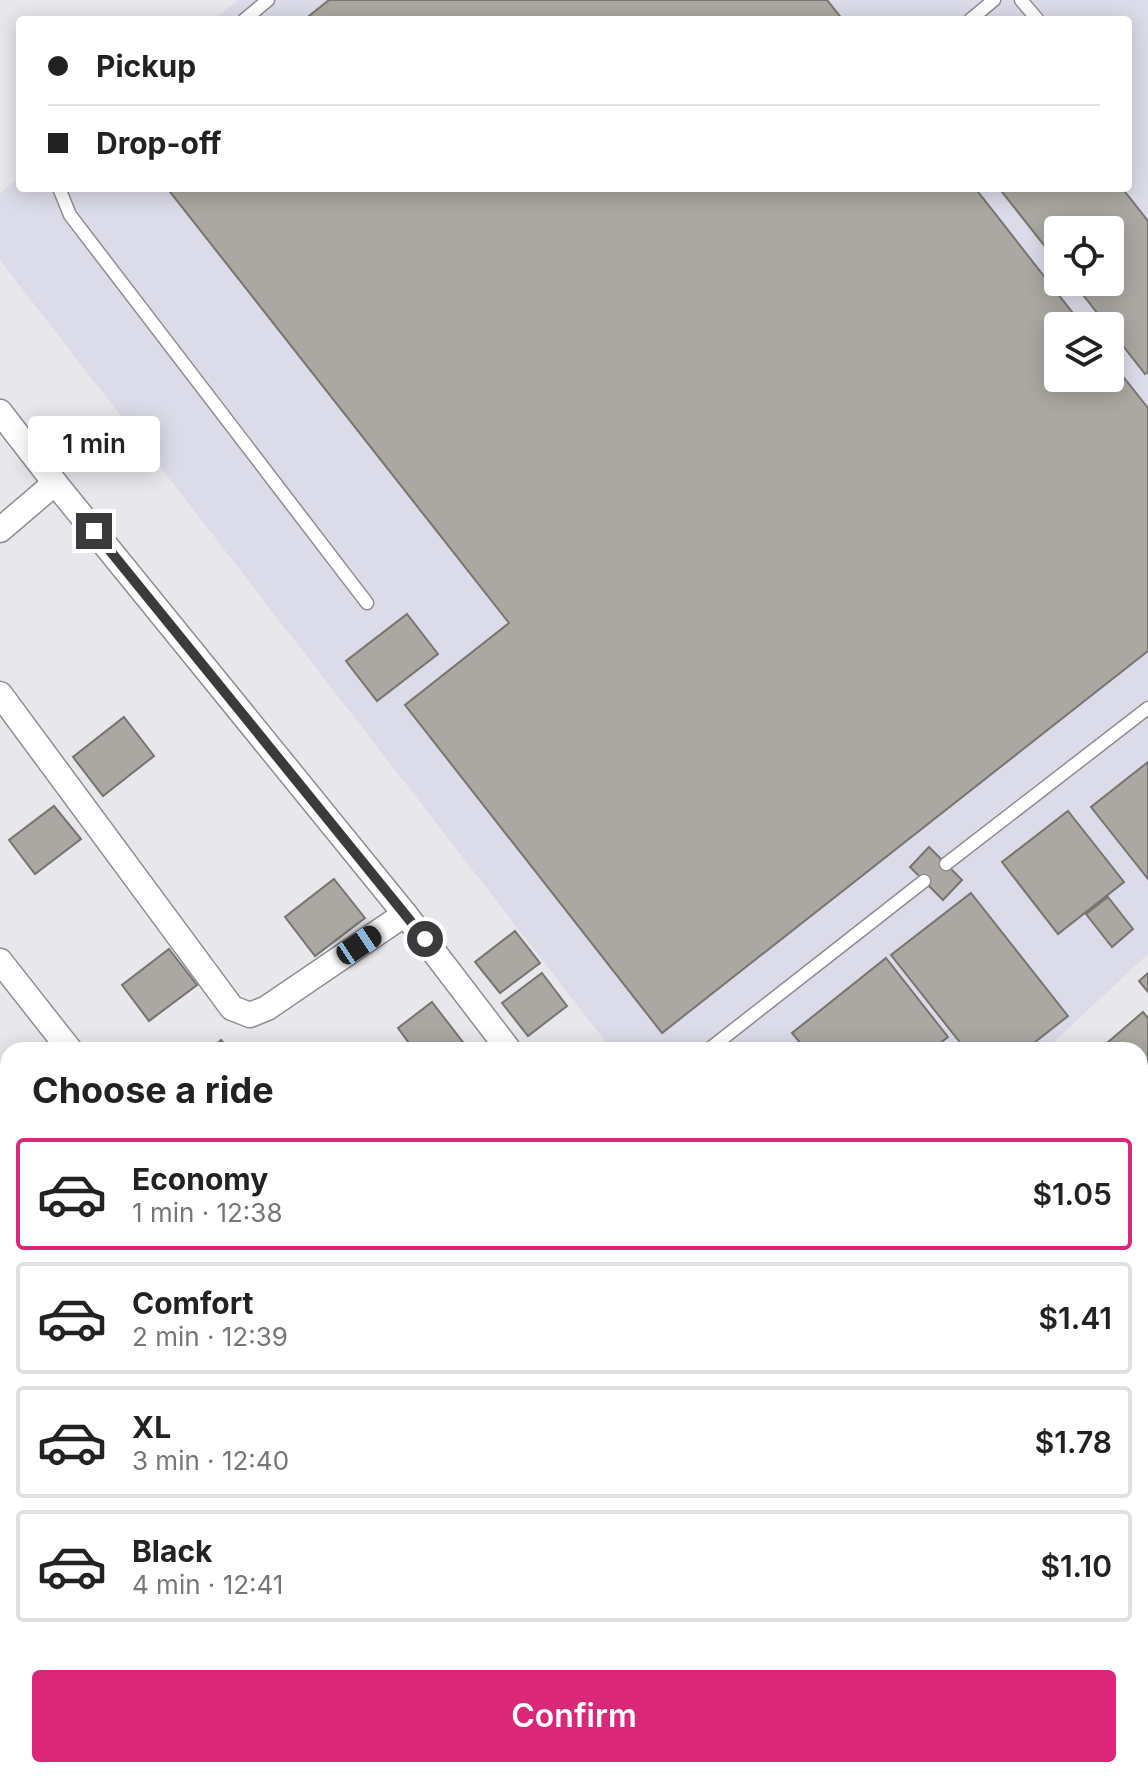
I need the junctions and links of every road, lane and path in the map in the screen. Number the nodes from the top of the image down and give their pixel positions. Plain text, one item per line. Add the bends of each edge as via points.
1 (268, 0) edge
2 (994, 0) edge
3 (1021, 0) edge
4 (249, 16) edge
5 (975, 16) edge
6 (1035, 16) edge
7 (61, 192) edge
8 (0, 412) edge
9 (55, 483) junction
10 (0, 530) edge
11 (367, 603) dead end
12 (0, 694) edge
13 (1148, 708) edge
14 (946, 864) dead end
15 (924, 881) dead end
16 (405, 914) junction
17 (0, 961) edge
18 (64, 1042) edge
19 (497, 1042) edge
20 (718, 1042) edge

1 - 4 lane
2 - 5 lane
3 - 6 lane
7 - 11 lane via 70,215
8 - 9 street
9 - 10 street
9 - 16 street
12 - 16 street via 232,1008 250,1015 267,1008
13 - 14 lane
15 - 20 lane
16 - 19 street
17 - 18 street

